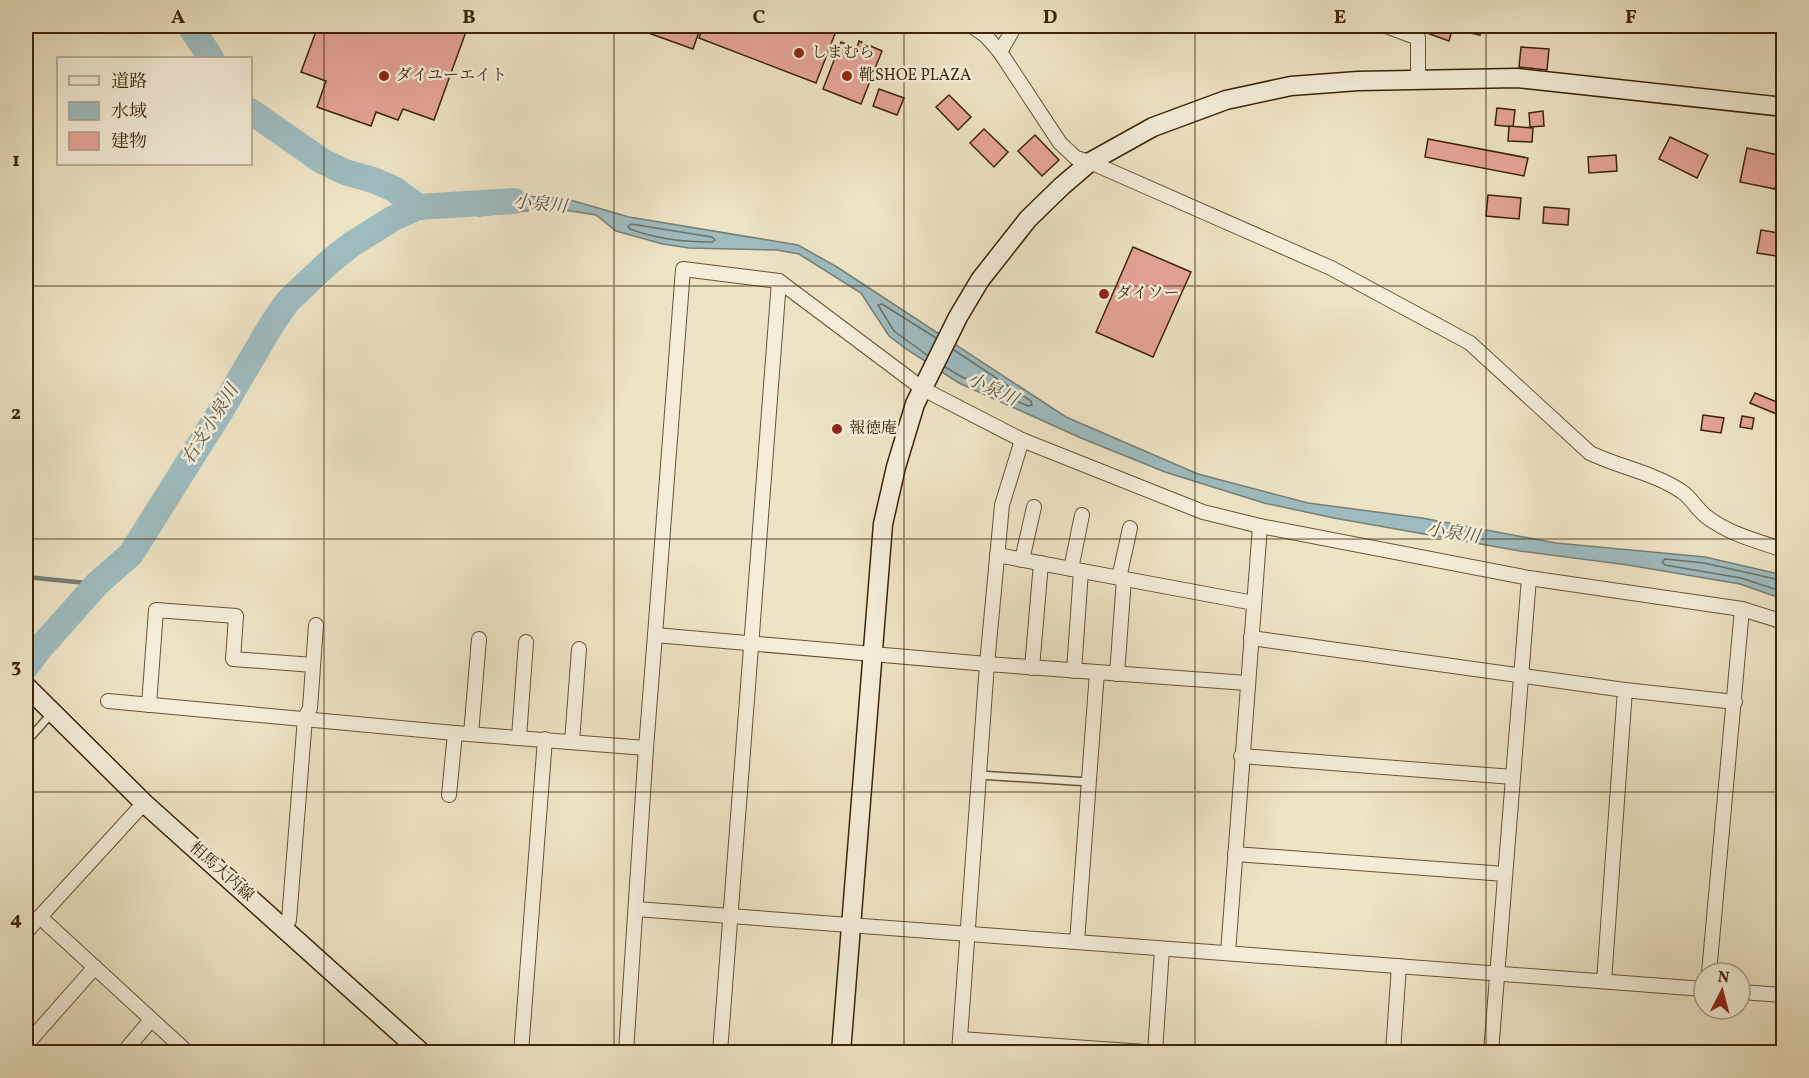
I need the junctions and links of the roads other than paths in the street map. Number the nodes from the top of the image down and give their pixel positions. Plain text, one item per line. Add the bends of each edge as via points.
1 (972, 26) edge
2 (1015, 26) edge
3 (1386, 26) edge
4 (1000, 52) junction
5 (1418, 81) junction
6 (1784, 107) edge
7 (1090, 162) junction
8 (779, 281) junction
9 (927, 381) junction
10 (1022, 440) junction
11 (1034, 507) dead end
12 (1082, 515) dead end
13 (1260, 526) junction
14 (1130, 528) dead end
15 (1784, 550) edge
16 (997, 555) junction
17 (1022, 560) junction
18 (1041, 563) junction
19 (1076, 570) junction
20 (1122, 578) junction
21 (1529, 578) junction
22 (1254, 603) junction
23 (1742, 609) junction
24 (1784, 622) edge
25 (316, 625) dead end
26 (655, 635) junction
27 (1251, 638) junction
28 (479, 639) dead end
29 (526, 642) dead end
30 (750, 642) junction
31 (579, 649) dead end
32 (871, 653) junction
33 (987, 664) junction
34 (313, 666) junction
35 (1032, 668) junction
36 (1074, 671) junction
37 (1097, 672) junction
38 (1117, 674) junction
39 (1521, 675) junction
40 (1248, 683) junction
41 (26, 686) edge
42 (1625, 690) junction
43 (108, 702) dead end
44 (1735, 702) junction
45 (149, 705) junction
46 (48, 710) junction
47 (305, 718) junction
48 (455, 733) junction
49 (471, 734) junction
50 (519, 737) junction
51 (545, 739) junction
52 (572, 741) junction
53 (26, 742) edge
54 (646, 748) junction
55 (1241, 756) junction
56 (979, 775) junction
57 (1513, 777) junction
58 (1089, 782) junction
59 (449, 795) dead end
60 (144, 803) junction
61 (1235, 854) junction
62 (1505, 874) junction
63 (636, 909) junction
64 (730, 916) junction
65 (40, 917) junction
66 (851, 925) junction
67 (284, 927) junction
68 (26, 932) edge
69 (967, 934) junction
70 (1077, 942) junction
71 (1162, 948) junction
72 (1228, 953) junction
73 (1710, 961) edge
74 (1399, 966) junction
75 (95, 968) junction
76 (1498, 973) junction
77 (1604, 981) junction
78 (1692, 988) edge
79 (1752, 993) edge
80 (1784, 995) edge
81 (151, 1020) junction
82 (26, 1046) edge
83 (959, 1046) edge
84 (124, 1053) edge
85 (187, 1053) edge
86 (422, 1053) edge
87 (521, 1053) edge
88 (626, 1053) edge
89 (720, 1053) edge
90 (841, 1053) edge
91 (1145, 1053) edge
92 (1155, 1053) edge
93 (1393, 1053) edge
94 (1491, 1053) edge

1 - 4 street
2 - 4 street
3 - 5 street via 1418,38
4 - 7 street via 1060,143 1076,158
5 - 6 street via 1517,78
5 - 7 street via 1291,86 1226,100 1153,127
7 - 9 street via 1028,219 980,280
7 - 15 street via 1331,268 1470,343 1590,453 1682,491 1705,516 1725,530
8 - 9 street
8 - 26 street via 682,269
8 - 30 street
9 - 10 street
9 - 32 street via 915,404 883,524
10 - 13 street via 1203,512
10 - 16 street via 1002,505
11 - 17 street
12 - 19 street
13 - 21 street
13 - 22 street
14 - 20 street
16 - 17 street
16 - 33 street
17 - 18 street
18 - 19 street
18 - 35 street
19 - 20 street
19 - 36 street
20 - 22 street
20 - 38 street
21 - 23 street
21 - 39 street
22 - 27 street
23 - 24 street
23 - 44 street
25 - 34 street
26 - 30 street
26 - 54 street
27 - 39 street
27 - 40 street
28 - 49 street
29 - 50 street
30 - 32 street
30 - 64 street
31 - 52 street
32 - 33 street
32 - 66 street
33 - 35 street
33 - 56 street
34 - 45 street via 233,659 236,616 156,610
34 - 47 street via 310,708
35 - 36 street
36 - 37 street
37 - 38 street
37 - 58 street
38 - 40 street
39 - 42 street
39 - 57 street
40 - 55 street
41 - 46 street, 相馬大内線
42 - 44 street
42 - 77 street
43 - 45 street
44 - 73 street
45 - 47 street
46 - 53 lane
46 - 60 street, 相馬大内線
47 - 48 street
47 - 67 street via 289,920
48 - 49 street
48 - 59 street
49 - 50 street
50 - 51 street
51 - 52 street
51 - 87 street
52 - 54 street
54 - 63 street
55 - 57 street
55 - 61 street
56 - 58 lane
56 - 69 street
57 - 62 street
58 - 70 street
60 - 65 street
60 - 67 street, 相馬大内線
61 - 62 street
61 - 72 street
62 - 76 street
63 - 64 street
63 - 88 street
64 - 66 street
64 - 89 street
65 - 68 street
65 - 75 street
66 - 69 street
66 - 90 street
67 - 86 street, 相馬大内線
69 - 70 street
69 - 83 street
70 - 71 street
71 - 72 street
71 - 92 street
72 - 74 street
74 - 76 street
74 - 93 street
75 - 81 street
75 - 82 street
76 - 77 street
76 - 94 street
77 - 78 street
79 - 80 street
81 - 84 street
81 - 85 street
83 - 91 street

